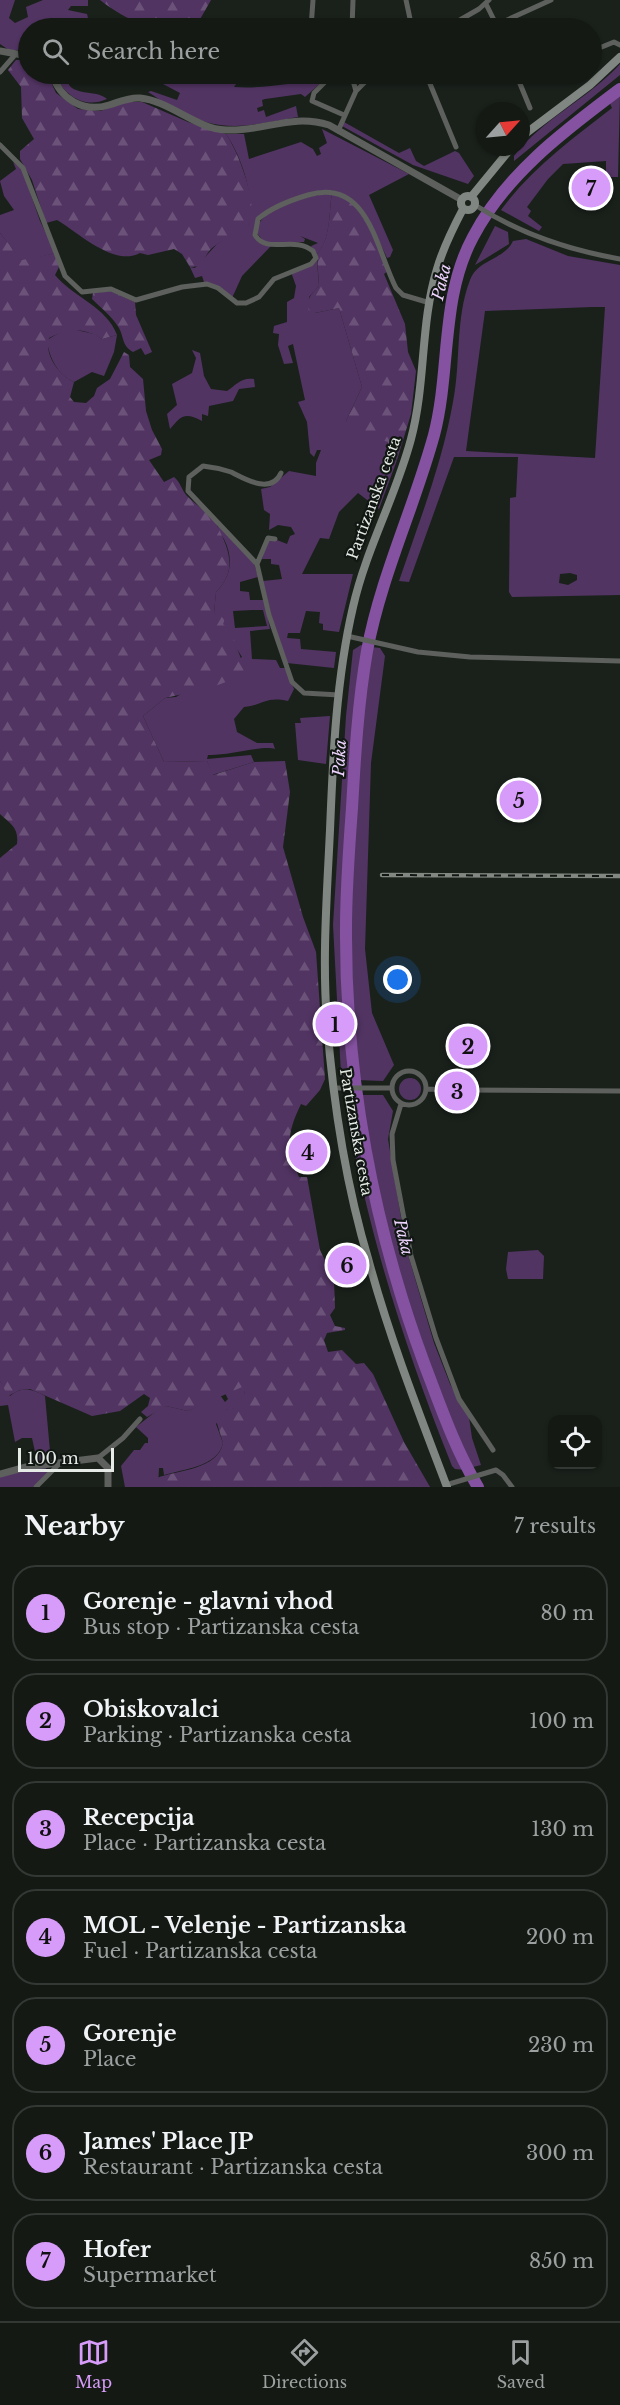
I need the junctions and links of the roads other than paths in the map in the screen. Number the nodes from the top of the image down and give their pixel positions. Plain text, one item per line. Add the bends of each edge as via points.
1 (313, 0) edge
2 (353, 0) edge
3 (406, 0) edge
4 (551, 0) edge
5 (488, 1) edge
6 (312, 18) edge
7 (352, 18) edge
8 (410, 18) edge
9 (462, 18) edge
10 (494, 18) edge
11 (515, 18) edge
12 (620, 45) edge
13 (602, 47) edge
14 (0, 51) edge
15 (14, 56) junction
16 (18, 56) edge
17 (620, 57) edge
18 (0, 72) edge
19 (602, 74) edge
20 (57, 84) edge
21 (323, 84) edge
22 (354, 84) edge
23 (363, 84) edge
24 (430, 84) edge
25 (520, 84) edge
26 (591, 84) edge
27 (356, 91) junction
28 (528, 102) edge
29 (344, 115) junction
30 (530, 130) edge
31 (338, 131) junction
32 (0, 145) edge
33 (456, 147) dead end
34 (506, 156) edge
35 (463, 204) junction
36 (476, 204) junction
37 (620, 259) edge
38 (430, 303) junction
39 (281, 473) dead end
40 (274, 538) dead end
41 (257, 564) junction
42 (347, 636) junction
43 (620, 661) edge
44 (339, 695) junction
45 (333, 1088) junction
46 (392, 1088) junction
47 (426, 1089) junction
48 (452, 1090) dead end
49 (462, 1090) dead end
50 (620, 1091) edge
51 (401, 1104) junction
52 (140, 1419) dead end
53 (494, 1450) dead end
54 (98, 1458) junction
55 (60, 1463) junction
56 (0, 1474) edge
57 (447, 1486) edge
58 (36, 1487) edge
59 (108, 1487) edge
60 (512, 1487) edge

1 - 6 street
2 - 7 street
3 - 8 street
4 - 11 street
5 - 9 street
5 - 10 street
12 - 13 street via 614,42
14 - 15 street
15 - 16 street
15 - 18 street
17 - 19 main road
20 - 31 street via 78,105 100,107 140,98 223,130 259,129 300,119
21 - 29 street via 312,101
22 - 27 street
23 - 27 street
24 - 33 street
25 - 28 street
26 - 30 main road
27 - 29 street
29 - 31 street
31 - 35 street
32 - 38 street via 23,168 65,276 82,292 111,289 136,300 207,284 237,303 252,300 266,291 274,279 311,264 316,258 313,250 298,243 260,242 255,235 258,219 290,201 331,191 349,198 361,212 396,288 403,295
34 - 36 main road
35 - 36 main road
35 - 36 main road via 470,210
35 - 38 main road, Partizanska cesta via 436,270
36 - 37 street via 498,219 552,244
38 - 42 main road, Partizanska cesta via 419,405 411,439 361,573
39 - 41 street via 275,480 256,485 230,472 203,466 194,470 187,483 192,497
40 - 41 street via 268,538
41 - 44 street via 292,682 304,693
42 - 43 street via 418,652 470,657
42 - 44 main road, Partizanska cesta
44 - 45 main road, Partizanska cesta via 326,914 326,1018
45 - 46 street
45 - 57 main road, Partizanska cesta via 368,1261
46 - 47 street via 396,1077 408,1071 420,1075
46 - 51 street
47 - 48 street
47 - 51 street via 418,1103
49 - 50 street
51 - 53 street via 392,1134 393,1160 411,1256 459,1399
52 - 54 street
54 - 55 street
54 - 59 street via 110,1474
55 - 56 street
55 - 58 street
57 - 60 street via 496,1470

